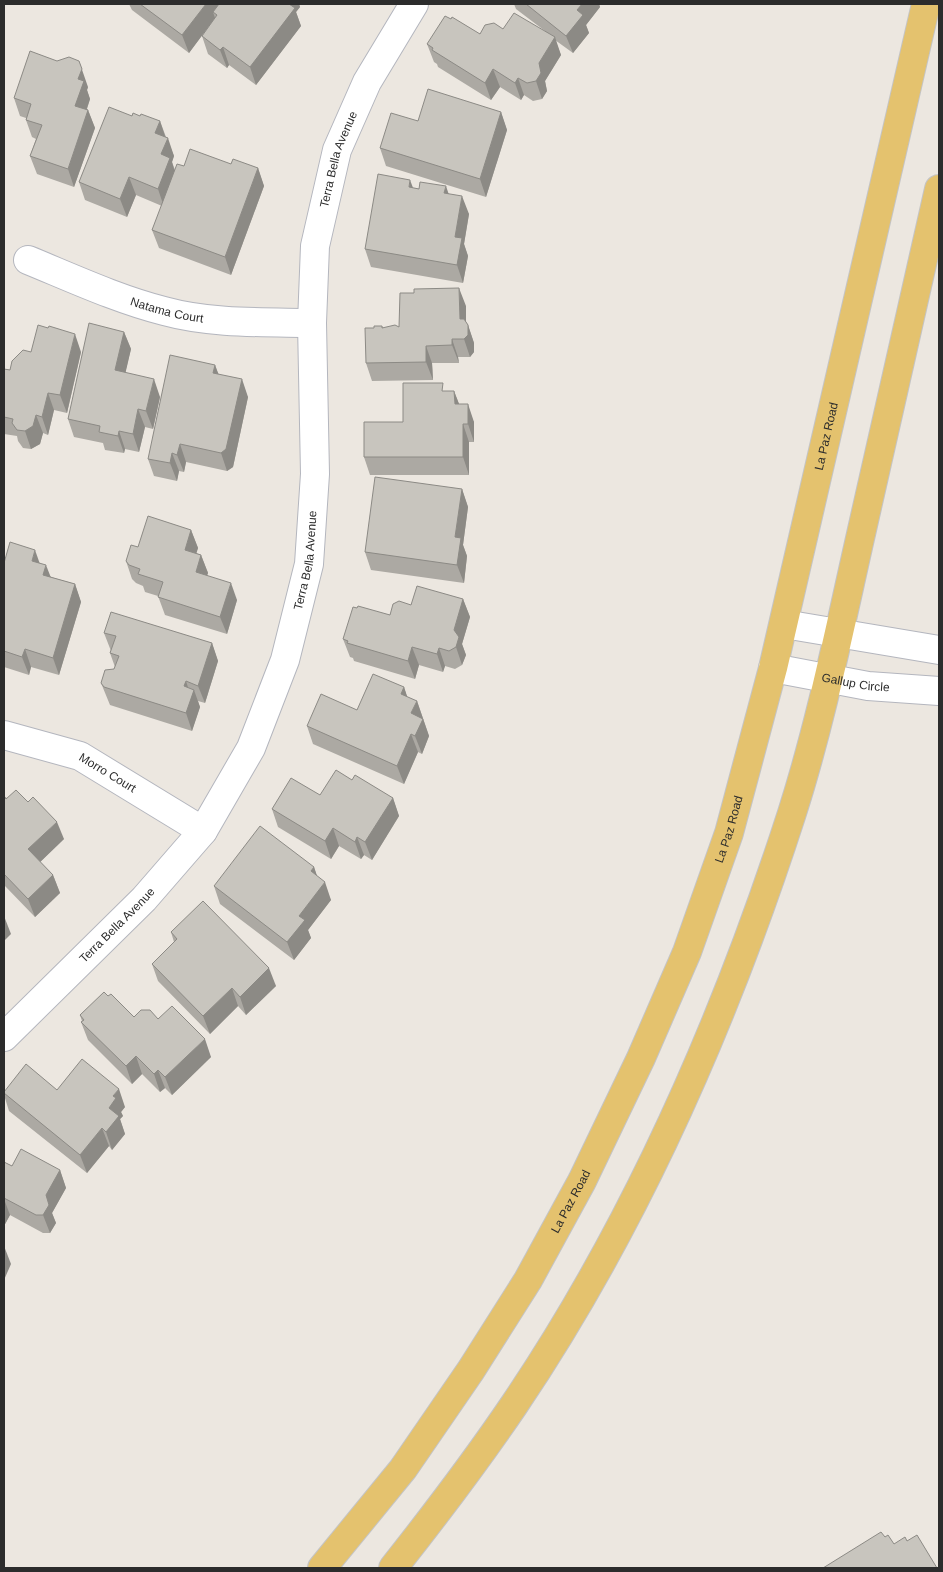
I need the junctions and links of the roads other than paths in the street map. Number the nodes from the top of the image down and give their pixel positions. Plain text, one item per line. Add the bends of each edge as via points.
1 (926, 4) edge
2 (404, 7) edge
3 (939, 189) edge
4 (28, 260) dead end
5 (312, 324) junction
6 (784, 624) junction
7 (839, 633) junction
8 (939, 650) edge
9 (773, 668) junction
10 (827, 680) junction
11 (939, 691) edge
12 (4, 735) edge
13 (203, 831) junction
14 (4, 1038) edge
15 (322, 1568) edge
16 (393, 1568) edge

1 - 6 main road, La Paz Road
2 - 5 street, Terra Bella Avenue via 366,82 337,150 315,246
3 - 7 main road
4 - 5 street, Natama Court via 164,312 228,321
5 - 13 street, Terra Bella Avenue via 315,474 309,564 285,660 251,748
6 - 7 street
6 - 9 main road, La Paz Road
7 - 8 street
7 - 10 main road
9 - 10 street, Gallup Circle
9 - 15 main road, La Paz Road via 729,833 687,952 582,1181 528,1280 470,1370 403,1469
10 - 11 street, Gallup Circle via 882,688
10 - 16 main road via 793,810 742,955 698,1064 644,1182 515,1404 444,1504
12 - 13 street, Morro Court via 80,756
13 - 14 street, Terra Bella Avenue via 144,899

